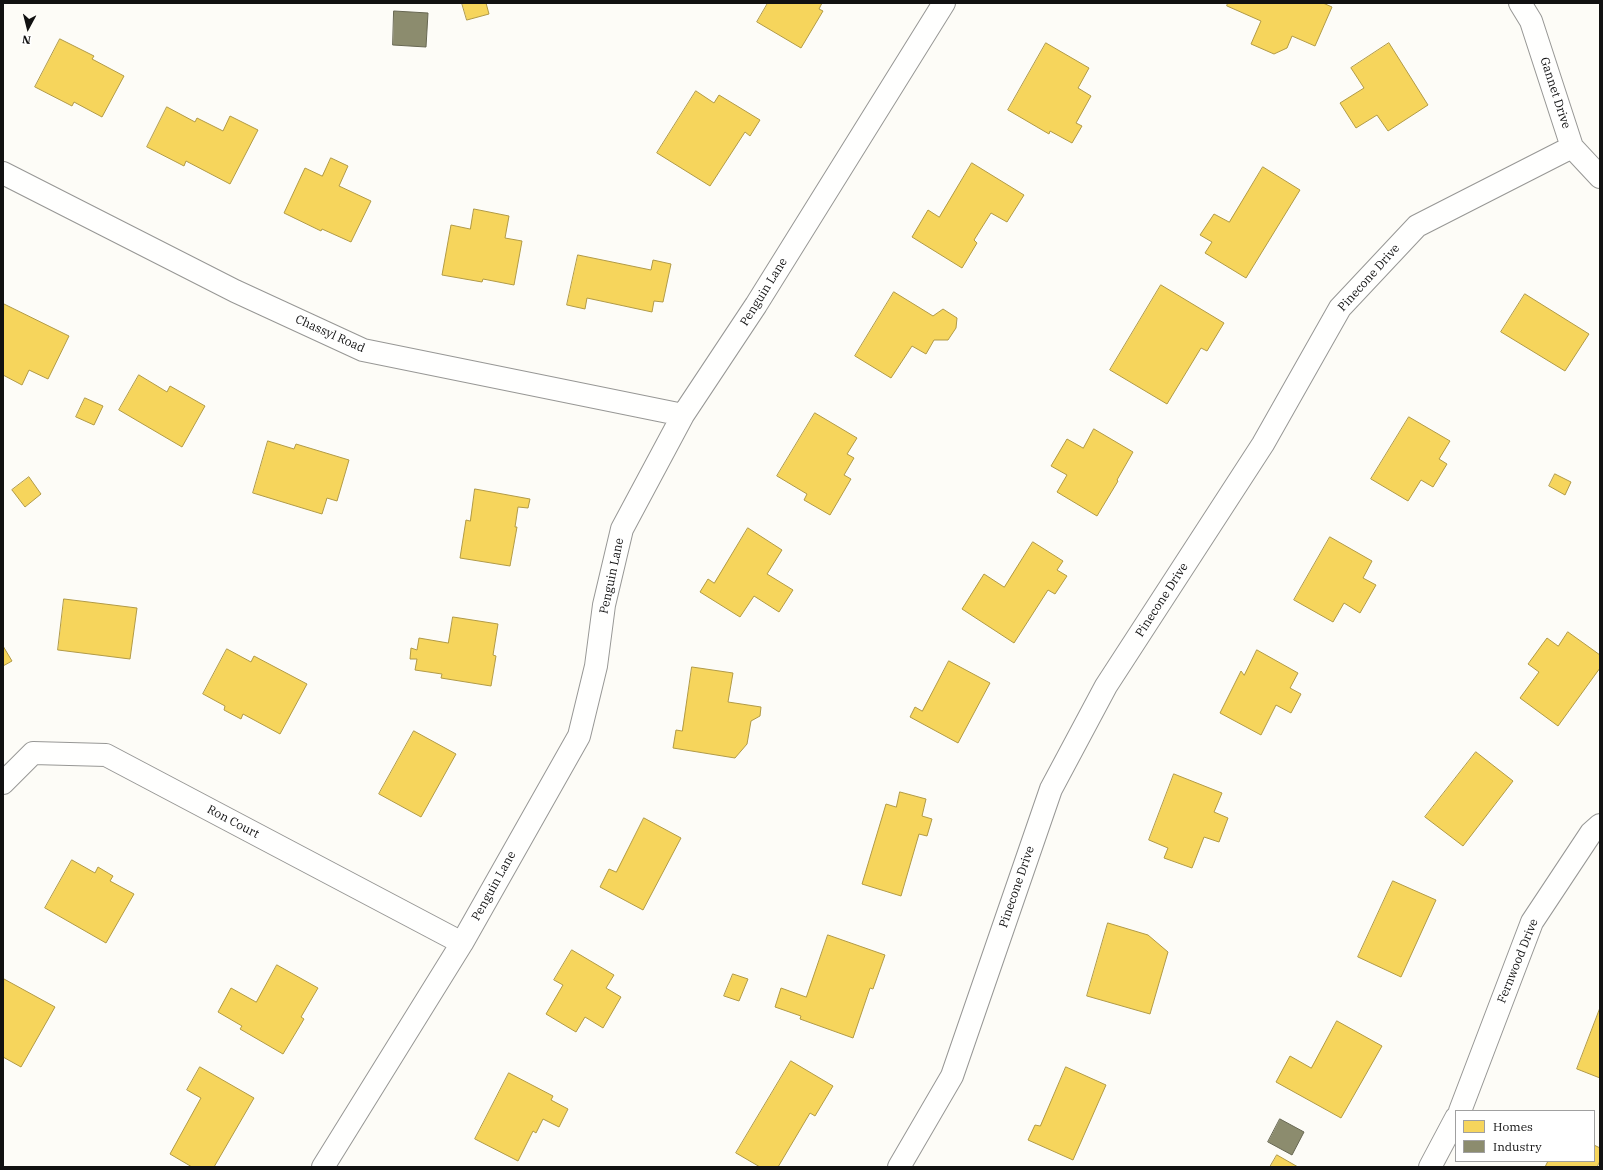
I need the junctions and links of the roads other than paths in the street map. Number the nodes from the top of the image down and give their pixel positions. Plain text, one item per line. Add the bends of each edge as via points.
1 (944, 3) edge
2 (1520, 3) edge
3 (1572, 147) junction
4 (3, 174) edge
5 (1600, 177) edge
6 (683, 415) junction
7 (3, 783) edge
8 (1600, 825) edge
9 (462, 943) junction
10 (1460, 1110) edge
11 (1455, 1120) edge
12 (323, 1167) edge
13 (900, 1167) edge
14 (1430, 1167) edge

1 - 6 street, Penguin Lane via 756,305
2 - 3 street, Gannet Drive via 1531,21
3 - 5 street, Gannet Drive
3 - 13 street, Pinecone Drive via 1417,226 1340,308 1263,444 1106,686 1051,789 952,1076
4 - 6 street, Chassyl Road via 235,291 363,350
6 - 9 street, Penguin Lane via 622,529 604,604 596,666 578,736
7 - 9 street, Ron Court via 33,753 106,755
8 - 10 street, Fernwood Drive via 1591,833 1532,922
9 - 12 street, Penguin Lane
11 - 14 street

